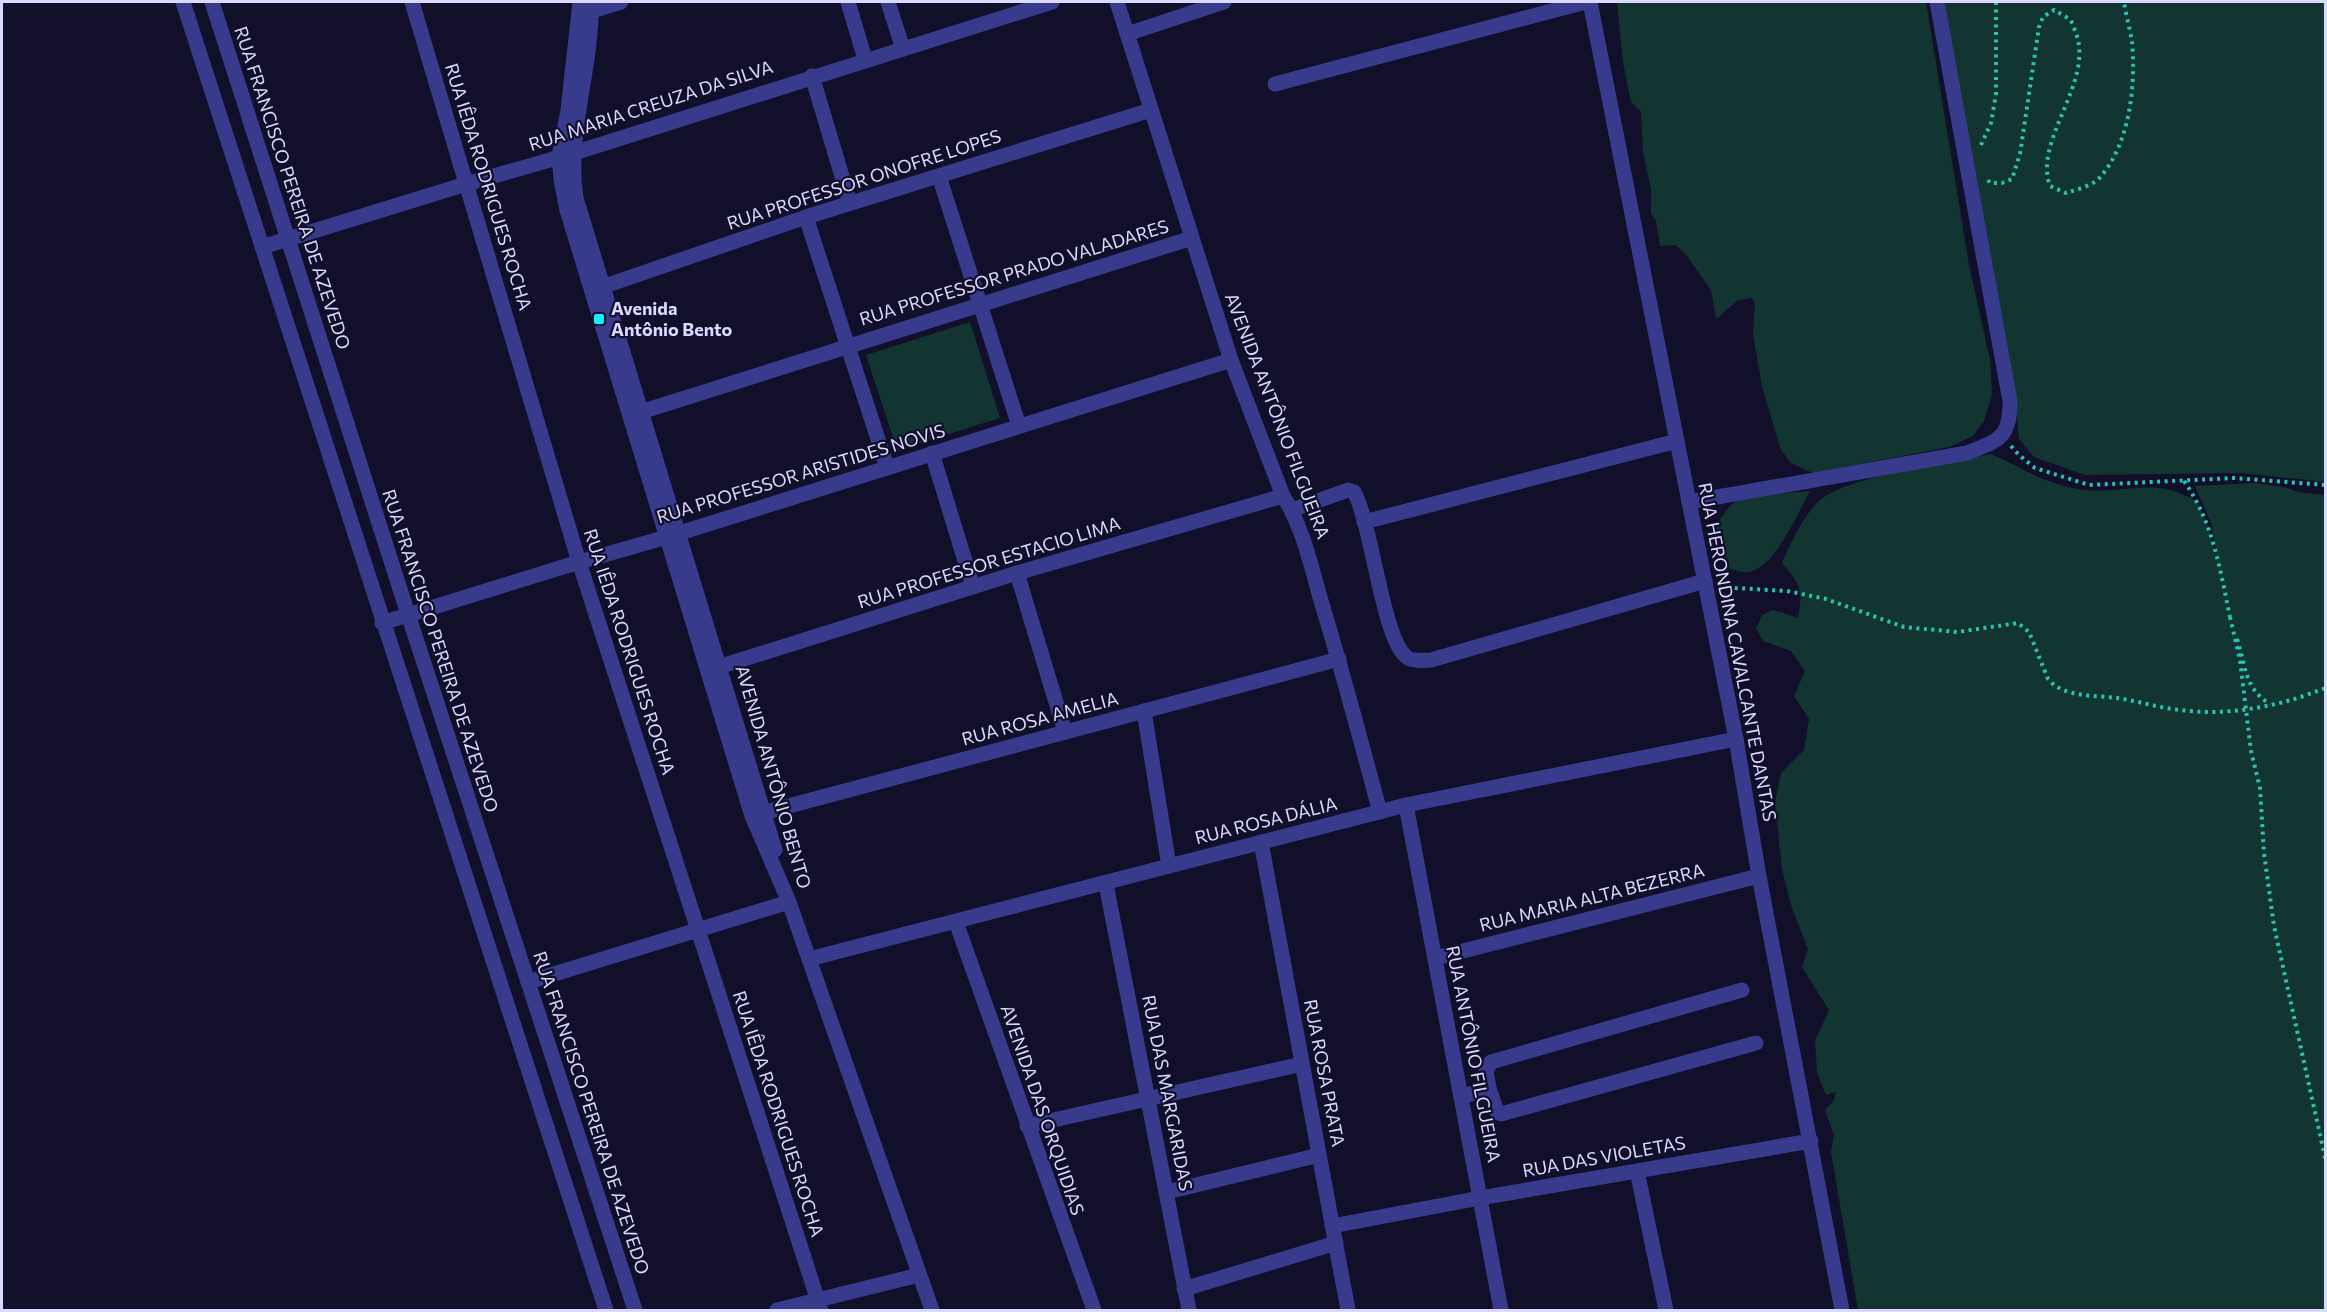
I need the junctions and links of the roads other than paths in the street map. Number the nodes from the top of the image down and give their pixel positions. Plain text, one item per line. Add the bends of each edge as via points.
1 (183, 2) edge
2 (212, 2) edge
3 (412, 2) edge
4 (621, 2) edge
5 (848, 2) edge
6 (888, 2) edge
7 (1052, 2) edge
8 (1117, 2) edge
9 (1224, 2) edge
10 (1588, 2) edge
11 (1937, 2) edge
12 (586, 7) edge
13 (1127, 34) junction
14 (903, 49) junction
15 (865, 59) junction
16 (813, 76) junction
17 (238, 84) junction
18 (1275, 84) dead end
19 (212, 92) junction
20 (1151, 110) junction
21 (567, 155) junction
22 (939, 176) junction
23 (466, 184) junction
24 (850, 203) junction
25 (806, 217) junction
26 (1192, 238) junction
27 (288, 239) junction
28 (262, 247) junction
29 (596, 289) junction
30 (980, 304) junction
31 (848, 346) junction
32 (1231, 360) junction
33 (635, 413) junction
34 (1019, 426) junction
35 (1677, 441) junction
36 (932, 453) junction
37 (887, 467) junction
38 (1283, 496) junction
39 (1689, 502) junction
40 (1292, 510) junction
41 (1364, 522) junction
42 (673, 535) junction
43 (579, 562) junction
44 (1017, 573) junction
45 (1705, 581) junction
46 (973, 587) junction
47 (408, 615) junction
48 (382, 623) junction
49 (1339, 659) junction
50 (714, 668) junction
51 (1144, 711) junction
52 (1065, 732) junction
53 (1736, 739) junction
54 (1407, 805) junction
55 (1380, 812) junction
56 (758, 814) junction
57 (1261, 842) junction
58 (1169, 866) junction
59 (1759, 876) junction
60 (1106, 884) junction
61 (789, 902) junction
62 (956, 922) junction
63 (698, 930) junction
64 (1435, 958) junction
65 (809, 959) junction
66 (528, 982) junction
67 (1742, 990) dead end
68 (1756, 1043) dead end
69 (1302, 1064) junction
70 (1489, 1088) junction
71 (1461, 1097) junction
72 (1149, 1098) junction
73 (1027, 1126) junction
74 (1811, 1141) junction
75 (1319, 1155) junction
76 (1637, 1171) junction
77 (1167, 1192) junction
78 (1480, 1198) junction
79 (1332, 1226) junction
80 (1336, 1243) junction
81 (919, 1275) junction
82 (1184, 1289) junction
83 (819, 1305) edge
84 (606, 1311) edge
85 (635, 1311) edge
86 (777, 1311) edge
87 (932, 1311) edge
88 (1094, 1311) edge
89 (1189, 1311) edge
90 (1348, 1311) edge
91 (1501, 1311) edge
92 (1666, 1311) edge
93 (1842, 1311) edge

1 - 19 street
2 - 17 street, RUA FRANCISCO PEREIRA DE AZEVEDO
3 - 23 street, RUA IÊDA RODRIGUES ROCHA
4 - 12 street
5 - 15 street
6 - 14 street
7 - 14 street, RUA MARIA CREUZA DA SILVA
8 - 13 street, AVENIDA ANTÔNIO FILGUEIRA
9 - 13 street
10 - 18 street
10 - 35 street, RUA HERONDINA CAVALCANTE DANTAS
11 - 39 street via 2010,401 2010,421 2003,436 1967,453
12 - 21 street, AVENIDA ANTÔNIO BENTO via 569,99
13 - 20 street, AVENIDA ANTÔNIO FILGUEIRA
14 - 15 street, RUA MARIA CREUZA DA SILVA
15 - 16 street, RUA MARIA CREUZA DA SILVA
16 - 21 street, RUA MARIA CREUZA DA SILVA
16 - 24 street
17 - 19 street
17 - 27 street, RUA FRANCISCO PEREIRA DE AZEVEDO
19 - 28 street
20 - 22 street, RUA PROFESSOR ONOFRE LOPES
20 - 26 street, AVENIDA ANTÔNIO FILGUEIRA
21 - 23 street, RUA MARIA CREUZA DA SILVA
21 - 29 street, AVENIDA ANTÔNIO BENTO via 561,178 567,210
22 - 24 street, RUA PROFESSOR ONOFRE LOPES
22 - 30 street
23 - 27 street, RUA MARIA CREUZA DA SILVA
23 - 43 street, RUA IÊDA RODRIGUES ROCHA
24 - 25 street, RUA PROFESSOR ONOFRE LOPES
25 - 29 street, RUA PROFESSOR ONOFRE LOPES
25 - 31 street
26 - 30 street, RUA PROFESSOR PRADO VALADARES
26 - 32 street, AVENIDA ANTÔNIO FILGUEIRA
27 - 28 street, RUA MARIA CREUZA DA SILVA
27 - 47 street, RUA FRANCISCO PEREIRA DE AZEVEDO
28 - 48 street
29 - 33 street, AVENIDA ANTÔNIO BENTO
30 - 31 street, RUA PROFESSOR PRADO VALADARES
30 - 34 street
31 - 33 street, RUA PROFESSOR PRADO VALADARES
31 - 37 street
32 - 34 street, RUA PROFESSOR ARISTIDES NOVIS
32 - 38 street, AVENIDA ANTÔNIO FILGUEIRA
33 - 42 street, AVENIDA ANTÔNIO BENTO
34 - 36 street, RUA PROFESSOR ARISTIDES NOVIS
35 - 39 street, RUA HERONDINA CAVALCANTE DANTAS
35 - 41 street
36 - 37 street, RUA PROFESSOR ARISTIDES NOVIS
36 - 46 street
37 - 42 street, RUA PROFESSOR ARISTIDES NOVIS
38 - 40 street, AVENIDA ANTÔNIO FILGUEIRA
38 - 44 street, RUA PROFESSOR ESTACIO LIMA
39 - 45 street, RUA HERONDINA CAVALCANTE DANTAS
40 - 41 street via 1352,490
40 - 49 street, AVENIDA ANTÔNIO FILGUEIRA
41 - 45 street via 1394,638 1407,658 1418,661
42 - 43 street, RUA PROFESSOR ARISTIDES NOVIS
42 - 50 street, AVENIDA ANTÔNIO BENTO
43 - 47 street, RUA PROFESSOR ARISTIDES NOVIS
43 - 63 street, RUA IÊDA RODRIGUES ROCHA
44 - 46 street, RUA PROFESSOR ESTACIO LIMA
44 - 52 street
45 - 53 street, RUA HERONDINA CAVALCANTE DANTAS
46 - 50 street, RUA PROFESSOR ESTACIO LIMA
47 - 48 street, RUA PROFESSOR ARISTIDES NOVIS
47 - 66 street, RUA FRANCISCO PEREIRA DE AZEVEDO
48 - 84 street
49 - 51 street, RUA ROSA AMELIA
49 - 55 street, AVENIDA ANTÔNIO FILGUEIRA
50 - 56 street, AVENIDA ANTÔNIO BENTO
51 - 52 street, RUA ROSA AMELIA
51 - 58 street
52 - 56 street, RUA ROSA AMELIA
53 - 54 street, RUA ROSA DÁLIA
53 - 59 street, RUA HERONDINA CAVALCANTE DANTAS
54 - 55 street, RUA ROSA DÁLIA
54 - 64 street, RUA ANTÔNIO FILGUEIRA
55 - 57 street, RUA ROSA DÁLIA
56 - 61 street, AVENIDA ANTÔNIO BENTO
57 - 58 street, RUA ROSA DÁLIA
57 - 69 street, RUA ROSA PRATA
58 - 60 street, RUA ROSA DÁLIA
59 - 64 street, RUA MARIA ALTA BEZERRA
59 - 74 street, RUA HERONDINA CAVALCANTE DANTAS
60 - 62 street, RUA ROSA DÁLIA
60 - 72 street, RUA DAS MARGARIDAS
61 - 63 street
61 - 65 street, AVENIDA ANTÔNIO BENTO
62 - 65 street, RUA ROSA DÁLIA
62 - 73 street, AVENIDA DAS ORQUIDIAS
63 - 66 street
63 - 83 street, RUA IÊDA RODRIGUES ROCHA
64 - 71 street, RUA ANTÔNIO FILGUEIRA
65 - 81 street, AVENIDA ANTÔNIO BENTO
66 - 85 street, RUA FRANCISCO PEREIRA DE AZEVEDO
67 - 70 street via 1491,1062 1486,1071
68 - 70 street via 1502,1114 1497,1112
69 - 72 street
69 - 75 street, RUA ROSA PRATA
70 - 71 street
71 - 78 street, RUA ANTÔNIO FILGUEIRA
72 - 73 street
72 - 77 street, RUA DAS MARGARIDAS
73 - 88 street, AVENIDA DAS ORQUIDIAS
74 - 76 street, RUA DAS VIOLETAS
74 - 93 street, RUA HERONDINA CAVALCANTE DANTAS
75 - 77 street
75 - 79 street, RUA ROSA PRATA
76 - 78 street, RUA DAS VIOLETAS
76 - 92 street
77 - 82 street, RUA DAS MARGARIDAS
78 - 79 street, RUA DAS VIOLETAS
78 - 91 street, RUA ANTÔNIO FILGUEIRA
79 - 80 street, RUA ROSA PRATA
80 - 82 street
80 - 90 street, RUA ROSA PRATA
81 - 83 street
81 - 87 street, AVENIDA ANTÔNIO BENTO
82 - 89 street, RUA DAS MARGARIDAS
83 - 86 street

